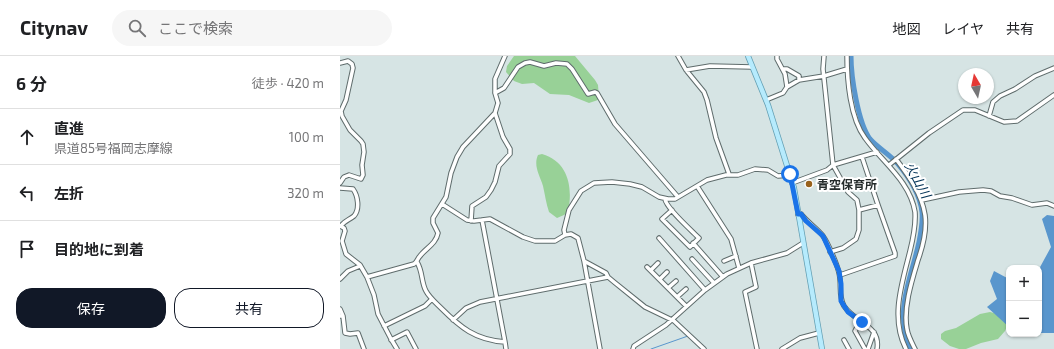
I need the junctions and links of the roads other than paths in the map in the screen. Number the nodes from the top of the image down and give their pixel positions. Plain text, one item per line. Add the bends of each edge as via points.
1 (506, 56) edge
2 (678, 56) edge
3 (748, 56) edge
4 (777, 56) edge
5 (824, 56) edge
6 (847, 56) edge
7 (340, 62) edge
8 (752, 67) junction
9 (1054, 68) edge
10 (783, 69) junction
11 (686, 70) junction
12 (847, 70) junction
13 (824, 76) junction
14 (800, 80) junction
15 (787, 87) junction
16 (494, 93) junction
17 (1054, 96) edge
18 (766, 100) junction
19 (495, 112) junction
20 (989, 116) junction
21 (877, 152) junction
22 (862, 156) junction
23 (896, 159) junction
24 (833, 165) junction
25 (889, 165) junction
26 (730, 174) junction
27 (790, 174) junction
28 (340, 183) edge
29 (792, 183) junction
30 (697, 186) junction
31 (340, 188) edge
32 (678, 197) junction
33 (665, 199) junction
34 (922, 200) junction
35 (442, 204) junction
36 (878, 205) junction
37 (1054, 206) edge
38 (672, 210) junction
39 (859, 210) junction
40 (798, 214) junction
41 (482, 220) junction
42 (471, 221) junction
43 (806, 221) junction
44 (341, 226) edge
45 (800, 226) junction
46 (564, 235) junction
47 (659, 238) dead end
48 (694, 243) junction
49 (803, 243) junction
50 (830, 252) junction
51 (736, 256) junction
52 (692, 259) dead end
53 (584, 261) junction
54 (724, 261) dead end
55 (417, 262) junction
56 (658, 263) dead end
57 (751, 264) junction
58 (360, 266) junction
59 (647, 267) dead end
60 (739, 268) junction
61 (651, 270) junction
62 (667, 272) dead end
63 (840, 275) junction
64 (723, 276) junction
65 (367, 277) junction
66 (608, 277) junction
67 (340, 279) edge
68 (660, 279) junction
69 (588, 281) junction
70 (676, 281) dead end
71 (714, 283) junction
72 (668, 288) junction
73 (686, 289) dead end
74 (705, 290) junction
75 (677, 297) junction
76 (497, 298) junction
77 (432, 299) junction
78 (686, 306) junction
79 (340, 309) edge
80 (341, 316) edge
81 (453, 320) junction
82 (672, 320) junction
83 (862, 322) junction
84 (384, 326) junction
85 (874, 332) junction
86 (819, 333) junction
87 (391, 340) junction
88 (844, 340) dead end
89 (505, 342) junction
90 (364, 349) edge
91 (397, 349) edge
92 (416, 349) edge
93 (506, 349) edge
94 (600, 349) edge
95 (633, 349) edge
96 (704, 349) edge
97 (757, 349) edge
98 (782, 349) edge
99 (822, 349) edge
100 (849, 349) edge
101 (865, 349) edge
102 (868, 349) edge
103 (878, 349) edge
104 (906, 349) edge
105 (915, 349) edge

1 - 16 street via 496,75
2 - 11 street
3 - 8 main road
4 - 10 street
5 - 13 street
6 - 12 street
7 - 28 street via 350,62 352,68 341,114 350,130 361,141 364,152 362,178 349,174
8 - 11 street via 710,66
8 - 18 main road
9 - 20 street via 1000,96 993,102
10 - 14 street via 799,76
10 - 15 street
11 - 26 street via 704,92
12 - 13 street
12 - 21 street via 857,123
13 - 14 street
13 - 24 street
14 - 15 street
15 - 18 street via 783,93
16 - 19 street via 498,103
16 - 32 street via 504,88 518,67 525,63 533,62 544,66 567,64 588,94 597,93 615,124
17 - 20 street via 1017,121 1004,122
18 - 27 main road
19 - 35 street via 457,157
19 - 42 street via 510,154 499,166 495,182 486,197 472,206
20 - 23 street via 975,110 963,110
21 - 22 street
21 - 25 street
22 - 24 street
22 - 36 street
23 - 25 street
23 - 34 street
24 - 29 street via 827,170
24 - 39 street via 848,192 857,200
25 - 104 street via 904,186 914,212 914,234 899,299 899,330
26 - 27 street via 738,175 755,169 768,170 778,176
26 - 30 street via 707,180
27 - 29 main road
29 - 40 main road
30 - 32 street
30 - 51 street via 729,234
31 - 44 street via 353,189 358,203 356,213
32 - 33 street
33 - 38 street via 665,204
33 - 46 street via 630,184 591,184 581,191 569,210
34 - 37 street via 983,190 1032,205 1047,203
34 - 105 street via 926,229 911,286 907,319 907,328
35 - 42 street
35 - 55 street via 432,220 438,236 419,256
36 - 39 street
36 - 63 street via 895,256
38 - 48 street via 699,238
38 - 48 street via 662,219 690,247
39 - 50 street via 859,230 856,239 843,248
40 - 43 street
40 - 45 main road
41 - 42 street
41 - 46 street via 490,219 523,237 540,242 555,241
41 - 76 street
43 - 45 street
43 - 50 street via 823,236
44 - 58 street via 345,230 342,241 346,254
45 - 49 main road
46 - 53 street via 571,234 578,238
47 - 74 street
48 - 64 street
49 - 57 street via 787,253
49 - 86 main road
50 - 63 street
51 - 54 street
51 - 60 street
52 - 71 street
53 - 66 street via 606,273
53 - 69 street
55 - 65 street
55 - 77 street via 426,292
56 - 61 street
57 - 60 street
57 - 97 street via 756,287 745,292
58 - 65 street
58 - 67 street via 348,271
59 - 61 street
60 - 64 street
61 - 68 street
62 - 68 street
63 - 83 street via 841,301 848,312
64 - 71 street
65 - 84 street
66 - 69 street
66 - 82 street via 645,307
68 - 72 street
69 - 76 street
69 - 94 street
70 - 72 street
71 - 74 street
72 - 75 street
73 - 75 street
74 - 78 street
75 - 78 street
76 - 81 street via 475,303
76 - 89 street
77 - 81 street
77 - 84 street via 425,306
78 - 82 street
79 - 80 street
80 - 90 street via 345,333 358,333
81 - 89 street via 462,328 483,338
82 - 95 street
82 - 96 street
83 - 85 street
83 - 101 street via 855,331
84 - 87 street
85 - 102 street
85 - 103 street via 878,336
86 - 98 street via 800,338
86 - 99 main road
87 - 91 street
87 - 92 street via 408,332
88 - 100 street
89 - 93 street

